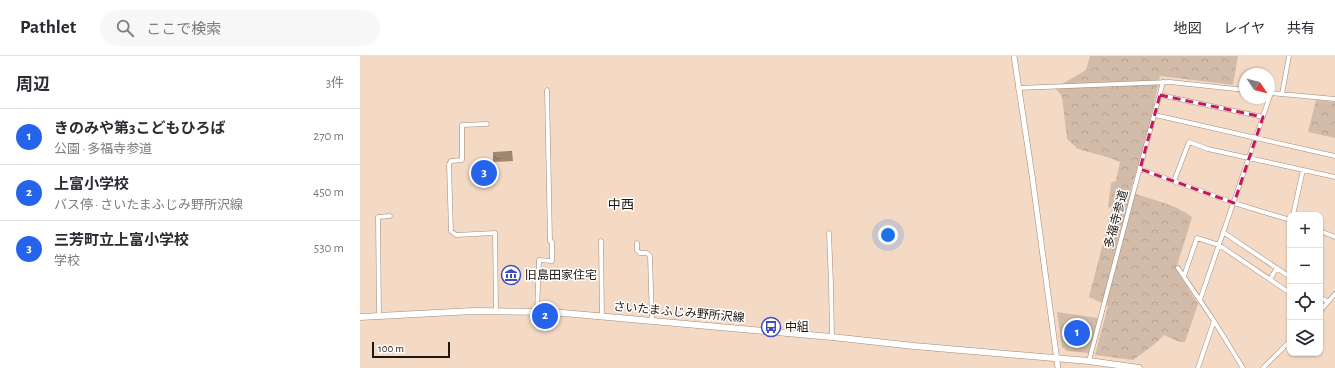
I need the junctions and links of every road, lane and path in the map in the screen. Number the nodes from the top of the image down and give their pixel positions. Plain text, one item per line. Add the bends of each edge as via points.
1 (1014, 56) edge
2 (1289, 56) edge
3 (1163, 82) junction
4 (1018, 88) junction
5 (1239, 89) edge
6 (547, 90) dead end
7 (1275, 93) edge
8 (1282, 94) junction
9 (1160, 95) junction
10 (1335, 99) edge
11 (1267, 104) edge
12 (1155, 116) junction
13 (1263, 118) junction
14 (487, 124) dead end
15 (1256, 138) junction
16 (1335, 156) edge
17 (1249, 157) junction
18 (1140, 169) junction
19 (1303, 170) junction
20 (1335, 177) edge
21 (1174, 181) junction
22 (1234, 203) junction
23 (1294, 212) edge
24 (390, 216) dead end
25 (1287, 219) edge
26 (1223, 232) junction
27 (1323, 232) edge
28 (829, 233) dead end
29 (1335, 237) edge
30 (601, 241) dead end
31 (637, 243) dead end
32 (1219, 245) junction
33 (1178, 268) dead end
34 (1277, 268) junction
35 (1287, 275) edge
36 (1184, 276) junction
37 (1270, 279) junction
38 (1287, 291) edge
39 (1335, 294) edge
40 (1323, 298) edge
41 (1200, 300) junction
42 (1329, 300) junction
43 (1335, 302) edge
44 (1323, 307) edge
45 (496, 311) junction
46 (536, 312) junction
47 (379, 316) junction
48 (602, 316) junction
49 (360, 317) edge
50 (652, 321) junction
51 (1214, 321) junction
52 (832, 337) junction
53 (1287, 344) edge
54 (1057, 358) junction
55 (1089, 361) junction
56 (1058, 368) edge
57 (1139, 368) edge
58 (1198, 368) edge
59 (1243, 368) edge
60 (1263, 368) edge

1 - 4 street
2 - 8 street
3 - 4 street
3 - 5 street
3 - 9 street, 多福寺参道
4 - 54 street
6 - 46 street via 552,261 539,260
7 - 8 street
8 - 10 street
9 - 12 street, 多福寺参道
9 - 13 street
11 - 13 street
12 - 15 street
12 - 18 street, 多福寺参道
13 - 15 street
14 - 45 street via 462,125 462,160 451,160 448,164 451,231 456,235 495,233
15 - 16 street
15 - 17 street
17 - 19 street
17 - 21 street via 1208,149 1189,142
17 - 22 street
18 - 21 street
18 - 55 street, 多福寺参道
19 - 20 street
19 - 23 street
21 - 22 street
22 - 25 street
22 - 26 street
24 - 47 street via 378,217
26 - 32 street
26 - 34 street
27 - 29 street
28 - 52 street
30 - 48 street
31 - 50 street via 637,250 650,256
32 - 36 street via 1197,238
32 - 37 street
32 - 41 street
33 - 36 street
34 - 35 street
34 - 37 street
36 - 41 street
37 - 38 street
39 - 42 street
40 - 42 street
41 - 51 street
42 - 43 street
42 - 44 street
45 - 46 main road, さいたまふじみ野所沢線
45 - 47 main road, さいたまふじみ野所沢線
46 - 48 main road, さいたまふじみ野所沢線
47 - 49 main road, さいたまふじみ野所沢線
48 - 50 main road, さいたまふじみ野所沢線
50 - 52 main road, さいたまふじみ野所沢線
51 - 58 street
51 - 59 street
52 - 54 main road, さいたまふじみ野所沢線
53 - 60 street
54 - 55 main road, さいたまふじみ野所沢線
54 - 56 street
55 - 57 main road, さいたまふじみ野所沢線

